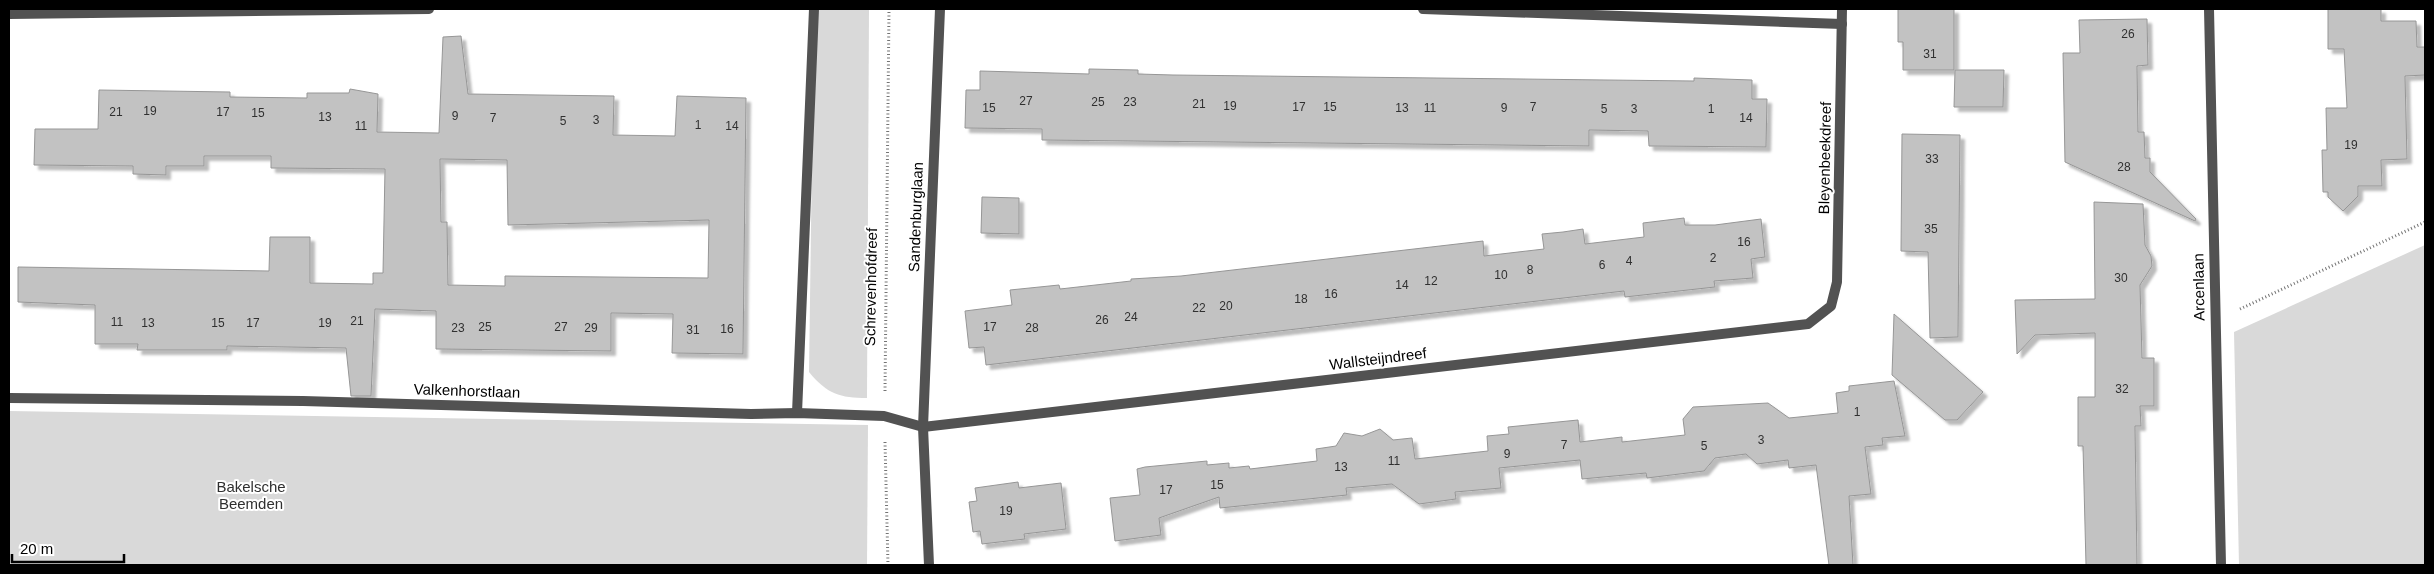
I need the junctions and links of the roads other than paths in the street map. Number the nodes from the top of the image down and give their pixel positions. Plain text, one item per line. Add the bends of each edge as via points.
1 (430, 9) edge
2 (814, 9) edge
3 (940, 9) edge
4 (1423, 9) edge
5 (1842, 9) edge
6 (2209, 9) edge
7 (9, 14) edge
8 (1842, 24) junction
9 (1831, 306) joint
10 (9, 398) edge
11 (797, 412) junction
12 (923, 427) junction
13 (929, 565) edge
14 (2221, 565) edge

1 - 7 street
2 - 11 street
3 - 12 street, Sandenburglaan
4 - 8 street
5 - 8 street, Bleyenbeekdreef
6 - 14 street, Arcenlaan
8 - 9 street, Bleyenbeekdreef via 1837,282
9 - 12 street, Wallsteijndreef via 1808,324
10 - 11 street, Valkenhorstlaan via 303,401 751,414
11 - 12 street, Valkenhorstlaan via 884,416
12 - 13 street

